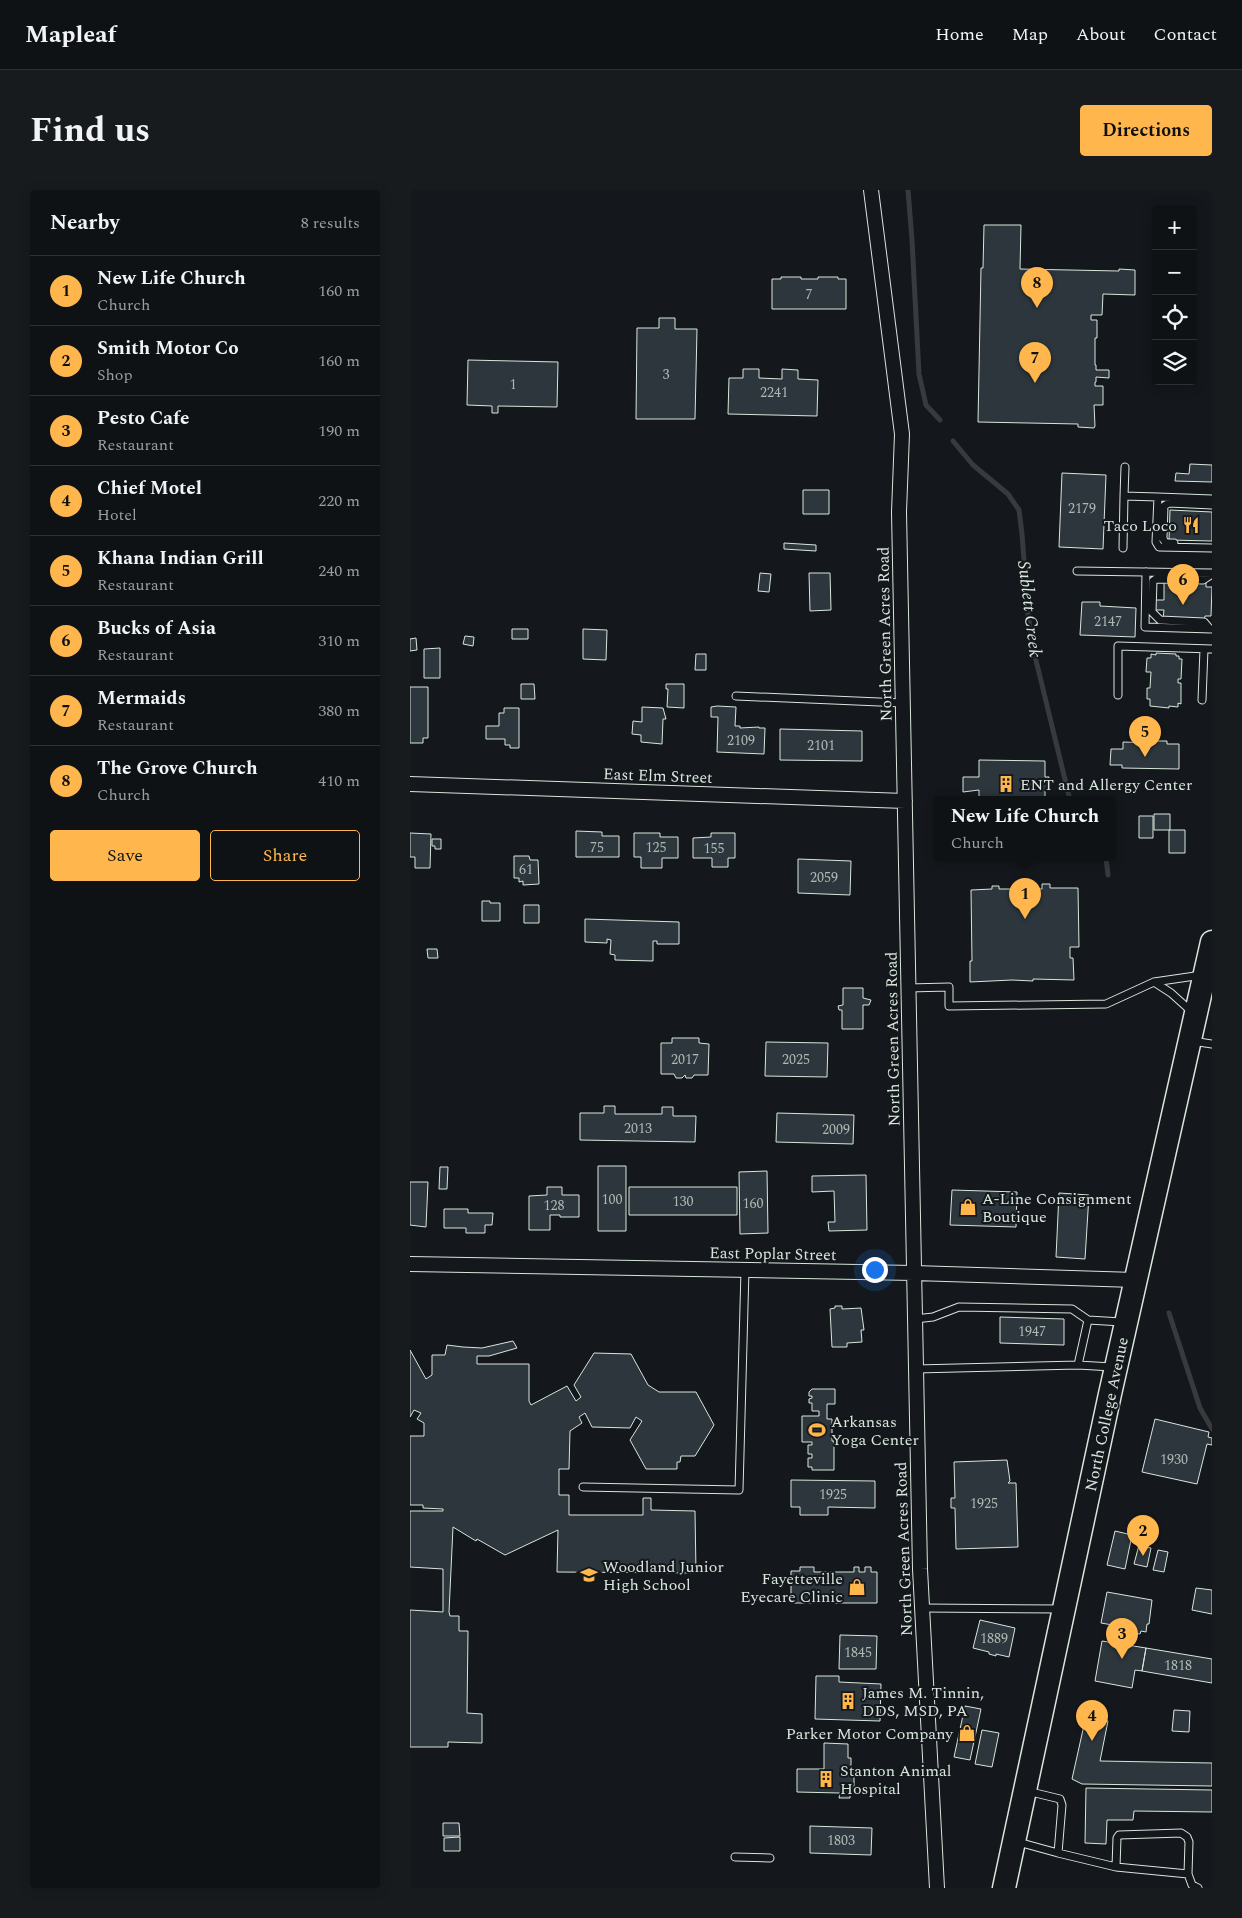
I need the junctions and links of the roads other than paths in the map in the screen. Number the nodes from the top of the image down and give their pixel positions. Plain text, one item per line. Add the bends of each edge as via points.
1 (871, 190) edge
2 (1125, 466) dead end
3 (1124, 496) junction
4 (1158, 497) junction
5 (1212, 499) edge
6 (1212, 505) edge
7 (1122, 548) dead end
8 (1210, 548) edge
9 (1077, 571) dead end
10 (1146, 572) junction
11 (1212, 573) edge
12 (1211, 629) edge
13 (1204, 649) junction
14 (1212, 649) edge
15 (1118, 695) dead end
16 (736, 696) dead end
17 (1202, 700) dead end
18 (903, 703) junction
19 (410, 784) edge
20 (905, 801) junction
21 (1212, 944) edge
22 (1204, 975) junction
23 (1154, 982) junction
24 (908, 988) junction
25 (1199, 1008) junction
26 (1189, 1041) junction
27 (1212, 1044) edge
28 (410, 1264) edge
29 (745, 1270) junction
30 (914, 1274) junction
31 (1135, 1280) junction
32 (915, 1319) junction
33 (1088, 1320) junction
34 (1126, 1322) junction
35 (1078, 1365) junction
36 (1116, 1368) junction
37 (916, 1369) junction
38 (583, 1486) dead end
39 (922, 1608) junction
40 (1064, 1609) junction
41 (1025, 1790) junction
42 (1014, 1841) junction
43 (1058, 1853) junction
44 (735, 1857) dead end
45 (770, 1858) dead end
46 (1116, 1867) junction
47 (1188, 1874) junction
48 (937, 1888) edge
49 (1004, 1888) edge
50 (1198, 1888) edge

1 - 18 street, North Green Acres Road via 902,434
2 - 3 lane
3 - 4 lane
3 - 7 lane
4 - 5 lane
4 - 8 lane via 1156,542 1159,547
6 - 8 lane via 1169,503 1164,506 1163,539 1166,543 1201,544
9 - 10 lane
10 - 11 lane
10 - 12 lane via 1145,627
11 - 12 lane via 1202,580 1156,579 1153,581 1152,612 1160,620 1204,622
13 - 14 lane
13 - 15 lane via 1118,646
13 - 17 lane
16 - 18 lane
18 - 20 street, North Green Acres Road
19 - 20 street, East Elm Street
20 - 24 street, North Green Acres Road
21 - 22 main road, North College Avenue
22 - 23 lane
22 - 25 main road, North College Avenue
23 - 24 lane via 1106,1004 949,1006 949,987
23 - 25 lane
24 - 30 street, North Green Acres Road
25 - 26 main road, North College Avenue
26 - 27 lane
26 - 31 main road, North College Avenue
28 - 29 street, East Poplar Street
29 - 30 street, East Poplar Street
29 - 38 lane via 739,1490
30 - 31 street, East Poplar Street
30 - 32 street, North Green Acres Road
31 - 34 main road, North College Avenue
32 - 33 lane via 933,1318 959,1307 1072,1309
32 - 37 street, North Green Acres Road
33 - 34 lane
33 - 35 lane
34 - 36 main road, North College Avenue
35 - 36 lane
35 - 37 lane
36 - 40 main road, North College Avenue
37 - 39 street, North Green Acres Road
39 - 40 lane
39 - 48 street, North Green Acres Road
40 - 41 main road, North College Avenue
41 - 42 main road, North College Avenue
41 - 43 lane via 1060,1799
42 - 43 lane
42 - 49 main road, North College Avenue
43 - 46 lane
44 - 45 lane
46 - 47 lane
46 - 47 lane via 1119,1835 1181,1833 1188,1842
47 - 50 lane via 1192,1885

